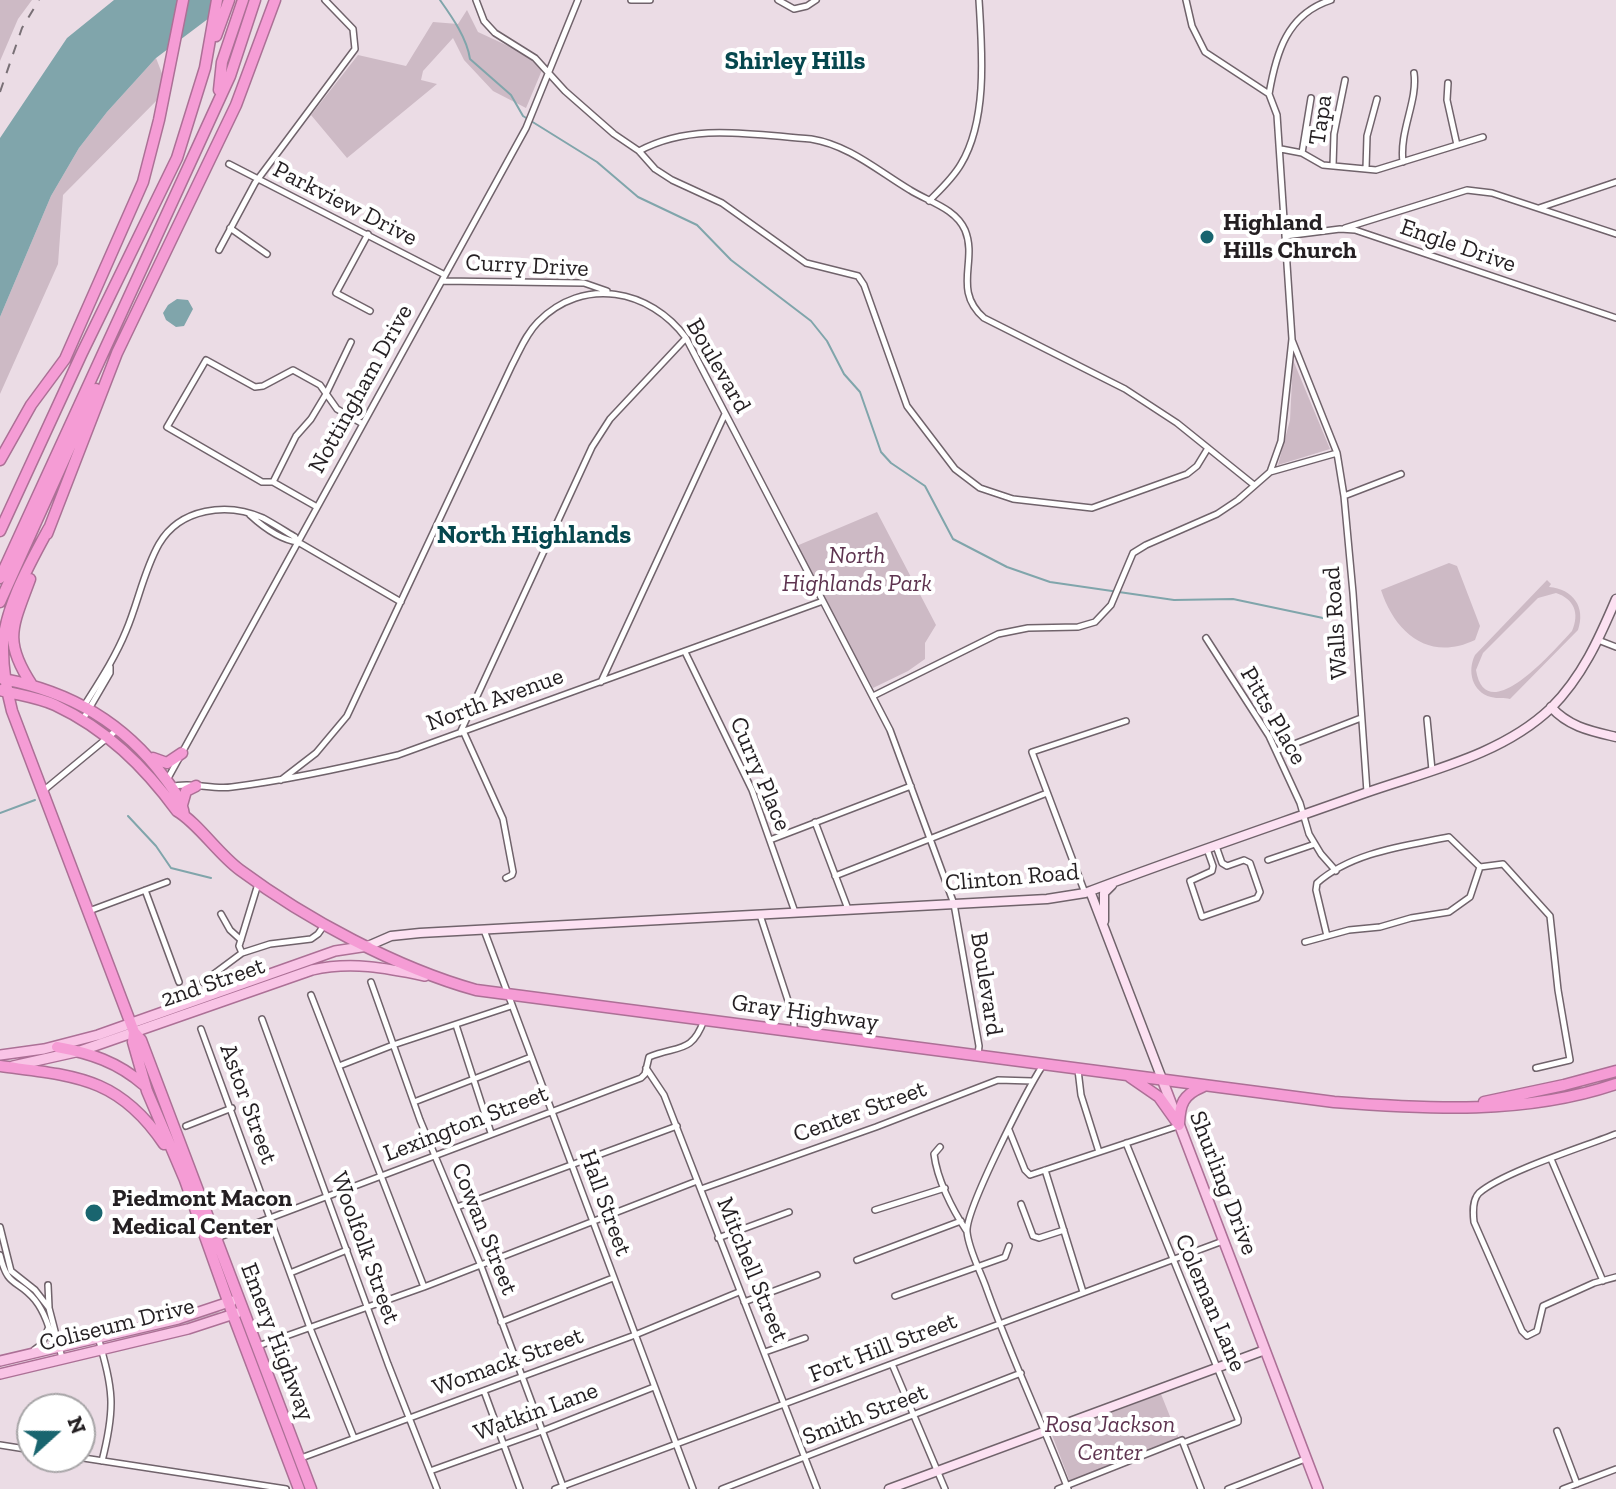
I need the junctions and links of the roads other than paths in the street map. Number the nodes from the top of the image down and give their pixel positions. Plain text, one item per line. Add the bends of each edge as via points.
1 (183, 0) edge
2 (217, 0) edge
3 (229, 0) edge
4 (243, 0) edge
5 (255, 0) edge
6 (275, 0) edge
7 (325, 0) edge
8 (476, 0) edge
9 (578, 0) edge
10 (631, 0) edge
11 (650, 0) edge
12 (778, 0) edge
13 (816, 0) edge
14 (979, 0) edge
15 (1186, 0) edge
16 (1331, 0) edge
17 (205, 68) junction
18 (1414, 73) dead end
19 (549, 75) junction
20 (1345, 80) dead end
21 (1448, 83) dead end
22 (1269, 94) junction
23 (219, 96) junction
24 (1311, 98) dead end
25 (1377, 99) dead end
26 (1483, 137) dead end
27 (1457, 145) junction
28 (1281, 149) junction
29 (639, 151) junction
30 (1302, 153) junction
31 (1403, 162) junction
32 (229, 164) dead end
33 (1333, 166) junction
34 (1366, 169) junction
35 (259, 180) junction
36 (1616, 182) edge
37 (929, 201) junction
38 (1538, 208) junction
39 (230, 228) junction
40 (1340, 229) junction
41 (368, 234) junction
42 (1616, 234) edge
43 (1285, 236) junction
44 (219, 250) dead end
45 (267, 254) dead end
46 (443, 278) junction
47 (609, 292) junction
48 (370, 311) dead end
49 (1616, 318) edge
50 (686, 338) junction
51 (1292, 339) junction
52 (351, 342) dead end
53 (117, 353) junction
54 (326, 394) junction
55 (725, 414) junction
56 (363, 424) junction
57 (1208, 448) junction
58 (1337, 453) junction
59 (0, 460) edge
60 (1270, 472) junction
61 (1401, 474) dead end
62 (273, 482) junction
63 (1254, 485) junction
64 (1344, 496) junction
65 (317, 507) junction
66 (49, 528) junction
67 (0, 531) edge
68 (298, 542) junction
69 (0, 578) edge
70 (1616, 599) edge
71 (823, 601) junction
72 (0, 602) edge
73 (401, 602) junction
74 (1206, 638) dead end
75 (1598, 640) junction
76 (1616, 647) edge
77 (685, 652) junction
78 (3, 679) edge
79 (600, 683) junction
80 (32, 685) junction
81 (2, 693) edge
82 (873, 696) junction
83 (1551, 707) junction
84 (86, 708) junction
85 (1361, 718) junction
86 (1427, 719) dead end
87 (82, 721) junction
88 (1126, 721) dead end
89 (118, 729) junction
90 (462, 734) junction
91 (108, 737) junction
92 (1616, 737) edge
93 (141, 749) junction
94 (1276, 751) junction
95 (182, 753) junction
96 (1432, 770) junction
97 (281, 780) junction
98 (196, 786) junction
99 (911, 786) junction
100 (165, 787) junction
101 (42, 791) junction
102 (1367, 792) junction
103 (1047, 793) junction
104 (183, 810) junction
105 (1304, 814) junction
106 (815, 822) junction
107 (930, 837) junction
108 (770, 840) junction
109 (1315, 844) junction
110 (1212, 848) junction
111 (1268, 860) dead end
112 (1227, 866) junction
113 (1480, 867) junction
114 (1212, 871) junction
115 (1336, 871) junction
116 (835, 876) junction
117 (506, 878) dead end
118 (167, 882) dead end
119 (258, 883) junction
120 (1114, 883) junction
121 (145, 890) junction
122 (1088, 892) junction
123 (954, 904) junction
124 (848, 909) junction
125 (88, 912) junction
126 (795, 912) junction
127 (221, 914) dead end
128 (760, 915) junction
129 (325, 924) junction
130 (336, 929) junction
131 (1105, 929) junction
132 (484, 930) junction
133 (1327, 936) junction
134 (241, 940) junction
135 (1305, 942) dead end
136 (368, 946) junction
137 (335, 951) junction
138 (242, 953) junction
139 (436, 979) junction
140 (179, 982) dead end
141 (203, 982) dead end
142 (371, 982) dead end
143 (508, 994) junction
144 (311, 995) dead end
145 (512, 1006) junction
146 (262, 1019) dead end
147 (704, 1020) junction
148 (456, 1025) junction
149 (132, 1028) junction
150 (201, 1029) dead end
151 (794, 1032) junction
152 (393, 1045) junction
153 (57, 1047) junction
154 (80, 1051) junction
155 (0, 1055) edge
156 (978, 1056) junction
157 (531, 1057) junction
158 (1044, 1064) junction
159 (339, 1066) junction
160 (3, 1067) edge
161 (646, 1067) junction
162 (1536, 1068) dead end
163 (1078, 1069) junction
164 (1616, 1071) edge
165 (1128, 1076) junction
166 (1162, 1079) junction
167 (473, 1080) junction
168 (1033, 1081) junction
169 (1616, 1084) edge
170 (1204, 1086) junction
171 (146, 1087) junction
172 (164, 1101) junction
173 (414, 1102) junction
174 (1471, 1105) junction
175 (232, 1108) junction
176 (551, 1110) junction
177 (1179, 1125) junction
178 (186, 1126) dead end
179 (677, 1126) junction
180 (1008, 1130) junction
181 (491, 1133) junction
182 (1616, 1134) edge
183 (1126, 1143) junction
184 (940, 1147) dead end
185 (1099, 1152) junction
186 (435, 1155) junction
187 (1551, 1159) junction
188 (571, 1164) junction
189 (1045, 1170) junction
190 (381, 1176) junction
191 (185, 1180) junction
192 (697, 1181) junction
193 (945, 1188) junction
194 (701, 1189) junction
195 (327, 1197) junction
196 (1021, 1204) dead end
197 (457, 1207) junction
198 (875, 1210) dead end
199 (789, 1212) dead end
200 (270, 1218) junction
201 (961, 1221) junction
202 (593, 1222) junction
203 (0, 1227) edge
204 (966, 1230) junction
205 (1064, 1230) junction
206 (718, 1238) junction
207 (216, 1239) junction
208 (1224, 1240) junction
209 (1009, 1246) dead end
210 (347, 1250) junction
211 (0, 1255) edge
212 (1172, 1259) junction
213 (857, 1260) dead end
214 (481, 1266) junction
215 (979, 1267) junction
216 (290, 1273) junction
217 (817, 1275) dead end
218 (1616, 1277) edge
219 (613, 1278) junction
220 (1603, 1281) junction
221 (48, 1285) dead end
222 (424, 1287) junction
223 (739, 1292) junction
224 (1083, 1292) junction
225 (895, 1296) dead end
226 (234, 1300) junction
227 (744, 1302) junction
228 (49, 1308) junction
229 (369, 1308) junction
230 (238, 1312) junction
231 (501, 1322) junction
232 (999, 1324) junction
233 (49, 1328) junction
234 (310, 1328) junction
235 (635, 1335) junction
236 (98, 1337) junction
237 (805, 1338) dead end
238 (57, 1346) junction
239 (257, 1346) junction
240 (102, 1350) junction
241 (1265, 1350) junction
242 (765, 1352) junction
243 (27, 1354) junction
244 (62, 1359) junction
245 (0, 1361) edge
246 (892, 1364) junction
247 (1219, 1366) junction
248 (1021, 1373) junction
249 (0, 1374) edge
250 (522, 1376) junction
251 (654, 1387) junction
252 (484, 1391) junction
253 (785, 1404) junction
254 (914, 1416) junction
255 (409, 1418) junction
256 (1047, 1430) junction
257 (542, 1431) junction
258 (1557, 1431) dead end
259 (354, 1438) junction
260 (1182, 1441) junction
261 (503, 1443) junction
262 (676, 1445) junction
263 (805, 1458) junction
264 (1306, 1459) junction
265 (96, 1460) edge
266 (294, 1460) junction
267 (102, 1461) junction
268 (1616, 1469) edge
269 (938, 1470) junction
270 (430, 1471) junction
271 (1577, 1484) junction
272 (239, 1486) edge
273 (1068, 1487) edge
274 (294, 1488) edge
275 (564, 1488) edge
276 (311, 1489) edge
277 (437, 1489) edge
278 (520, 1489) edge
279 (555, 1489) edge
280 (693, 1489) edge
281 (722, 1489) edge
282 (817, 1489) edge
283 (889, 1489) edge
284 (945, 1489) edge
285 (1058, 1489) edge
286 (1201, 1489) edge
287 (1228, 1489) edge
288 (1318, 1489) edge
289 (1563, 1489) edge

1 - 59 highway via 143,182 65,359
2 - 17 highway
3 - 17 highway
4 - 23 highway via 222,62
5 - 23 highway
6 - 53 highway via 236,105
7 - 35 street via 353,29 355,49
8 - 19 street via 495,33 535,58
9 - 19 street, Nottingham Drive
10 - 11 street
12 - 13 street via 794,9
14 - 37 street via 981,76 974,131 961,165
15 - 22 street via 1205,52
16 - 22 street via 1307,12 1287,33 1276,56
17 - 67 highway via 177,158
18 - 31 street
19 - 29 street
19 - 46 street, Nottingham Drive
20 - 33 street, Tapa
21 - 27 street
22 - 28 street
23 - 69 highway
24 - 30 street
25 - 34 street via 1367,136
26 - 27 street
27 - 31 street
28 - 30 street
28 - 43 street
29 - 37 street via 671,137 704,132 824,141
29 - 57 street via 663,174 722,203 806,263 858,276 907,406 955,469 980,488 1013,499 1092,508 1187,474
30 - 33 street
31 - 34 street
32 - 35 street, Parkview Drive
33 - 34 street
35 - 39 street
35 - 41 street, Parkview Drive
36 - 38 street
37 - 57 street via 964,228 967,286 977,312 1125,389
38 - 40 street via 1467,190
38 - 42 street
39 - 44 street
39 - 45 street
40 - 43 street, Engle Drive
40 - 49 street, Engle Drive
41 - 46 street, Parkview Drive
41 - 48 street via 336,293
43 - 51 street
46 - 47 street, Curry Drive via 584,283
46 - 56 street, Nottingham Drive
47 - 50 street, Boulevard via 649,304
47 - 73 street, Boulevard via 562,304 528,334
50 - 55 street, Boulevard
50 - 90 street via 610,419 592,447
51 - 58 street, Walls Road
51 - 60 street via 1284,428
52 - 54 street
53 - 66 highway
53 - 72 highway via 104,371
54 - 56 street via 337,409
54 - 62 street via 296,436
54 - 62 street via 293,370 255,387 206,360 167,427 262,482
55 - 71 street, Boulevard
55 - 79 street
56 - 65 street, Nottingham Drive
57 - 63 street
58 - 60 street
58 - 64 street, Walls Road
60 - 63 street
61 - 64 street
62 - 65 street
63 - 82 street via 1217,514 1139,549 1107,611 1087,625 1007,631
64 - 85 street, Walls Road
65 - 68 street, Nottingham Drive
66 - 78 highway, Emery Highway via 11,611 2,648
66 - 80 highway via 12,638 14,654
68 - 73 street
68 - 84 street via 250,514 220,510 186,518 169,530 155,551 125,634
68 - 95 street, Nottingham Drive
70 - 75 street, Clinton Road
71 - 77 street, North Avenue
71 - 82 street, Boulevard
73 - 97 street, Boulevard via 340,727
74 - 94 street, Pitts Place
75 - 76 street
75 - 83 street, Clinton Road via 1579,675
77 - 79 street, North Avenue
77 - 108 street, Curry Place via 752,790
78 - 80 highway
78 - 81 highway, Emery Highway
79 - 90 street, North Avenue
80 - 84 highway
81 - 87 highway via 55,705
81 - 101 highway, Emery Highway
82 - 99 street, Boulevard
83 - 92 street via 1578,728
83 - 96 street, Clinton Road via 1509,739
84 - 87 street
84 - 89 highway
85 - 94 street
85 - 102 street, Walls Road
86 - 96 street
87 - 91 highway
88 - 103 street via 1032,752
89 - 91 street
89 - 93 highway
90 - 97 street, North Avenue via 398,755
90 - 117 street via 503,819 513,872
91 - 100 highway
91 - 101 street
93 - 95 highway via 166,763
93 - 100 highway
94 - 105 street, Pitts Place
95 - 100 street, Nottingham Drive
96 - 102 street, Clinton Road
97 - 98 street, North Avenue via 227,788
98 - 100 street, North Avenue
98 - 104 highway via 186,791
99 - 106 street
99 - 107 street, Boulevard
100 - 104 highway via 177,811
101 - 125 highway, Emery Highway
102 - 105 street, Clinton Road
103 - 107 street
103 - 122 street
104 - 119 highway, Gray Highway via 217,850
105 - 109 street, Pitts Place
105 - 110 street, Clinton Road
106 - 108 street
106 - 116 street
107 - 116 street
107 - 123 street, Boulevard
108 - 126 street, Curry Place
109 - 111 street
109 - 115 street, Pitts Place
110 - 112 street
110 - 114 street
110 - 120 street, Clinton Road
112 - 114 street
112 - 114 street via 1248,861 1260,896 1202,917 1190,881
113 - 115 street via 1449,837 1377,852
113 - 133 street via 1470,897 1449,912
113 - 162 street via 1503,864 1550,916 1570,1060
115 - 133 street via 1315,887
116 - 124 street
118 - 121 street
119 - 129 highway, Gray Highway
119 - 134 street
120 - 122 street, Clinton Road
120 - 131 street via 1104,893
121 - 125 street
121 - 140 street
122 - 123 street, Clinton Road
122 - 131 street, Shurling Drive
123 - 124 street, Clinton Road
123 - 156 street, Boulevard
124 - 126 street, Clinton Road
125 - 149 highway, Emery Highway
126 - 128 street, Clinton Road
127 - 134 street
128 - 132 street, Clinton Road
128 - 151 street
129 - 130 highway, Gray Highway
129 - 138 street via 311,939
130 - 136 highway, Gray Highway
130 - 137 main road via 340,939
131 - 166 street, Shurling Drive
132 - 136 street, Clinton Road via 401,935
132 - 143 street, Hall Street
133 - 135 street
134 - 138 street
136 - 137 main road, 2nd Street
136 - 139 highway, Gray Highway
137 - 149 main road, 2nd Street
138 - 141 street
139 - 143 highway, Gray Highway
139 - 149 main road, 2nd Street via 362,964 328,966
142 - 152 street, Cowan Street
143 - 145 street, Hall Street
143 - 147 highway, Gray Highway
144 - 159 street
145 - 148 street
145 - 157 street, Hall Street
146 - 195 street, Woolfolk Street
147 - 151 highway, Gray Highway
147 - 161 street, Lexington Street via 695,1040 652,1055
148 - 152 street
148 - 167 street
149 - 153 main road, 2nd Street
149 - 154 main road, 2nd Street
149 - 171 highway, Emery Highway
149 - 172 highway, Emery Highway
150 - 175 street, Astor Street
151 - 156 highway, Gray Highway
152 - 159 street
152 - 173 street, Cowan Street
153 - 154 highway
153 - 155 main road, 2nd Street
154 - 160 main road, 2nd Street
154 - 171 highway via 119,1066
156 - 158 highway, Gray Highway
157 - 167 street
157 - 176 street, Hall Street
158 - 163 highway, Gray Highway
158 - 168 street
159 - 190 street
160 - 191 highway via 70,1075 108,1090 143,1116
161 - 176 street, Lexington Street via 641,1078
161 - 179 street, Mitchell Street
163 - 165 highway, Gray Highway
163 - 185 street
164 - 174 highway, Gray Highway
165 - 166 highway, Gray Highway
165 - 177 highway via 1159,1097
166 - 170 highway, Gray Highway
166 - 177 main road, Shurling Drive
167 - 173 street
167 - 181 street
168 - 180 street
168 - 194 street, Center Street via 998,1080
169 - 174 highway, Gray Highway via 1521,1105
170 - 174 highway, Gray Highway via 1347,1103
170 - 177 highway via 1183,1100
171 - 172 highway
171 - 191 highway, Emery Highway
172 - 207 highway, Emery Highway
173 - 186 street, Cowan Street
175 - 178 street
175 - 200 street, Astor Street
176 - 181 street, Lexington Street
176 - 188 street, Hall Street
177 - 183 street
177 - 208 main road, Shurling Drive
179 - 188 street
179 - 192 street, Mitchell Street
180 - 189 street via 1027,1173
180 - 204 street
181 - 186 street, Lexington Street
182 - 187 street
183 - 185 street
183 - 212 street, Coleman Lane
184 - 193 street via 934,1157
185 - 189 street
186 - 190 street, Lexington Street
186 - 197 street, Cowan Street
187 - 220 street
187 - 220 street via 1480,1192 1474,1222 1527,1336 1537,1331 1543,1306
188 - 197 street
188 - 202 street, Hall Street
189 - 205 street
190 - 195 street, Lexington Street
190 - 222 street
191 - 226 highway, Emery Highway
192 - 194 street, Mitchell Street
192 - 202 street
193 - 198 street
193 - 201 street
194 - 206 street, Mitchell Street
195 - 200 street, Lexington Street
195 - 210 street, Woolfolk Street
196 - 205 street via 1033,1236
197 - 214 street, Cowan Street
199 - 206 street
200 - 207 street, Lexington Street
200 - 216 street, Astor Street
201 - 204 street
201 - 213 street
202 - 214 street
202 - 219 street, Hall Street
203 - 228 street via 11,1271
204 - 215 street
205 - 224 street
206 - 223 street, Mitchell Street
207 - 226 highway, Emery Highway
208 - 212 street, Fort Hill Street
208 - 241 main road, Shurling Drive
209 - 215 street via 1005,1257
210 - 216 street
210 - 229 street, Woolfolk Street
211 - 233 street via 5,1275 37,1302
212 - 224 street, Fort Hill Street
212 - 247 street, Coleman Lane
214 - 222 street
214 - 231 street, Cowan Street
215 - 225 street
215 - 232 street
216 - 234 street, Astor Street
217 - 227 street
218 - 220 street
219 - 231 street
219 - 235 street, Hall Street
221 - 228 street
222 - 229 street
223 - 227 street, Mitchell Street
223 - 235 street, Womack Street
224 - 232 street, Fort Hill Street
226 - 230 highway, Emery Highway
226 - 236 main road, Coliseum Drive
227 - 242 street, Mitchell Street
228 - 238 street
229 - 234 street
229 - 255 street, Woolfolk Street
230 - 239 highway, Emery Highway
230 - 240 main road, Coliseum Drive
230 - 266 highway, Emery Highway
231 - 250 street, Cowan Street
232 - 246 street, Fort Hill Street
232 - 248 street
233 - 238 street
233 - 243 street via 42,1344
234 - 239 street
234 - 259 street, Astor Street
235 - 250 street, Womack Street
235 - 251 street, Hall Street
236 - 238 main road, Coliseum Drive
236 - 240 street
237 - 242 street
238 - 243 main road, Coliseum Drive
238 - 244 street
239 - 266 highway, Emery Highway
240 - 244 main road, Coliseum Drive
240 - 267 street via 113,1399
241 - 247 street
241 - 264 main road, Shurling Drive
242 - 253 street, Mitchell Street
243 - 245 main road, Coliseum Drive
244 - 249 main road, Coliseum Drive
246 - 253 street, Fort Hill Street
246 - 254 street
247 - 256 street
247 - 260 street, Coleman Lane via 1238,1422
248 - 254 street, Smith Street
248 - 256 street
250 - 252 street, Womack Street
250 - 257 street, Cowan Street
251 - 257 street, Watkin Lane
251 - 262 street, Hall Street
252 - 255 street, Womack Street
252 - 261 street
253 - 262 street, Fort Hill Street
253 - 263 street, Mitchell Street
254 - 263 street, Smith Street
254 - 269 street
255 - 259 street, Womack Street
255 - 270 street, Woolfolk Street
256 - 269 street
256 - 273 street
257 - 261 street, Watkin Lane
257 - 275 street, Cowan Street
258 - 271 street
259 - 266 street, Womack Street
260 - 273 street
260 - 286 street
261 - 270 street, Watkin Lane
261 - 278 street
262 - 275 street, Fort Hill Street
262 - 280 street, Hall Street
263 - 281 street, Smith Street
263 - 282 street, Mitchell Street
264 - 287 street
264 - 288 main road, Shurling Drive
265 - 267 street
266 - 274 highway, Emery Highway
266 - 276 highway, Emery Highway
267 - 272 street
268 - 271 street
269 - 283 street
269 - 284 street
270 - 277 street, Woolfolk Street
271 - 289 street
272 - 274 street
273 - 285 street
275 - 279 street, Fort Hill Street

